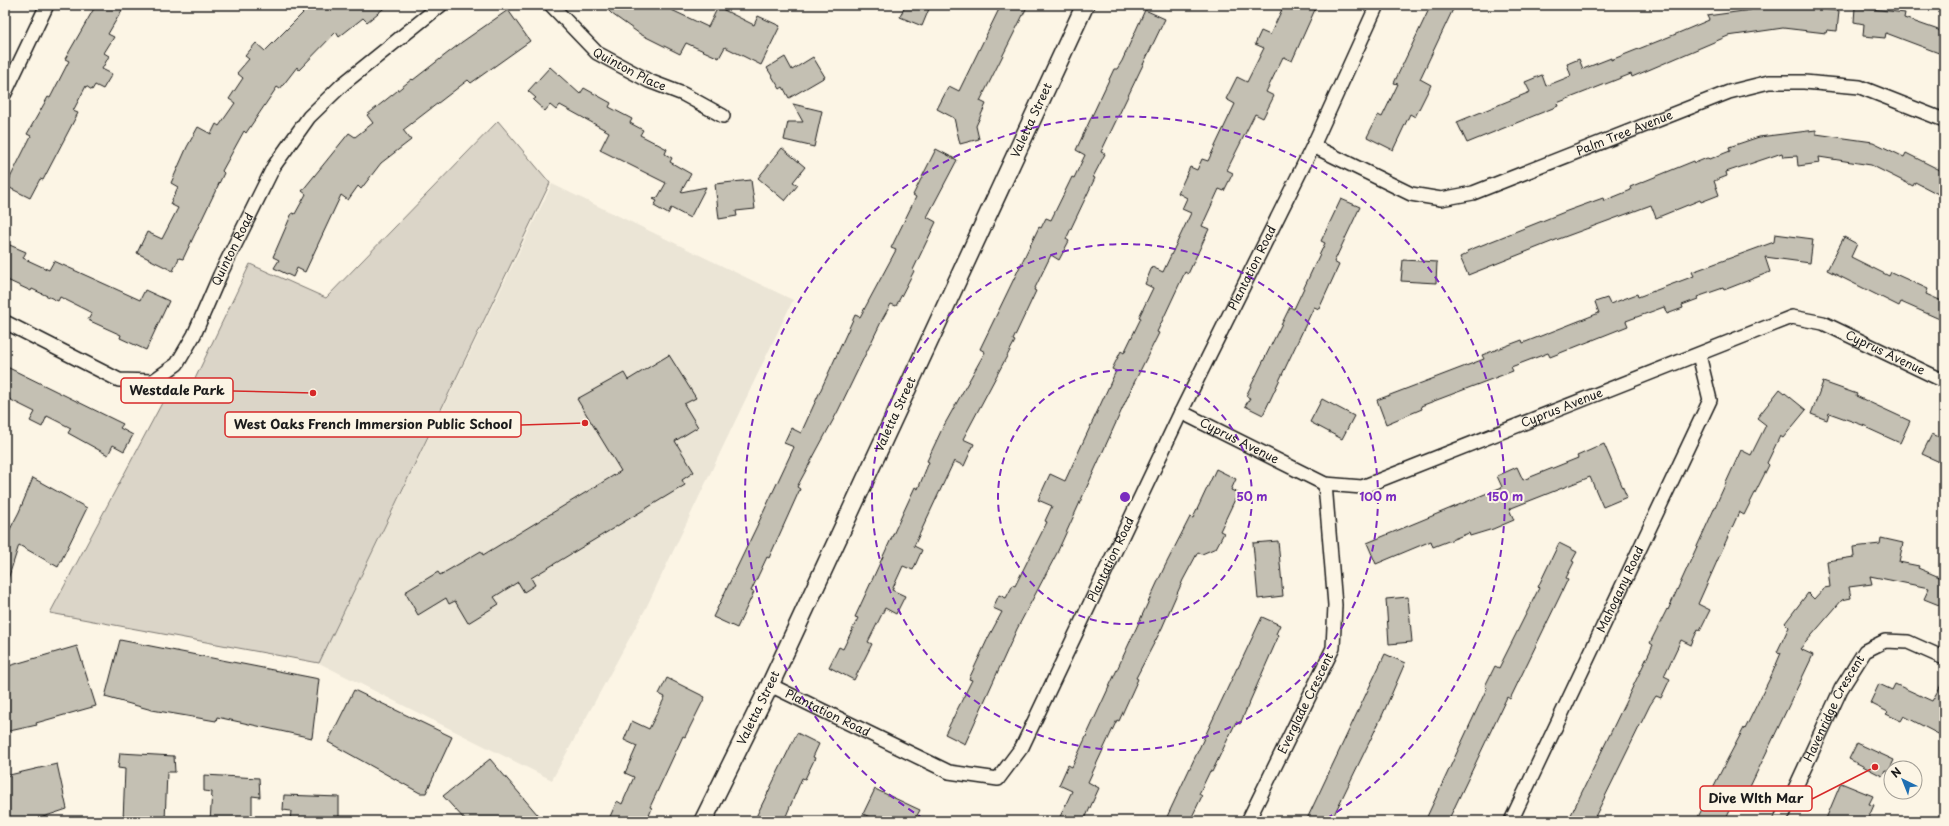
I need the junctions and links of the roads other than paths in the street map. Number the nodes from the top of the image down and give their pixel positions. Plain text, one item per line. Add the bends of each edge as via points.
1 (47, 5) edge
2 (550, 5) edge
3 (1085, 5) edge
4 (1377, 5) edge
5 (437, 6) edge
6 (5, 93) edge
7 (722, 116) dead end
8 (1944, 120) edge
9 (1313, 146) junction
10 (5, 322) edge
11 (1698, 355) junction
12 (1944, 381) edge
13 (1181, 412) junction
14 (1324, 484) junction
15 (1944, 658) edge
16 (770, 685) junction
17 (703, 821) edge
18 (1248, 821) edge
19 (1511, 821) edge
20 (1780, 821) edge

1 - 6 street
2 - 7 street, Quinton Place via 597,53 649,81 684,94
3 - 16 street, Valetta Street
4 - 9 street, Plantation Road
5 - 10 street, Quinton Road via 342,84 309,117 274,166 220,275 194,335 177,364 153,381 119,380
8 - 9 street, Palm Tree Avenue via 1860,87 1769,82 1729,92 1473,193 1441,200 1411,194
9 - 13 street, Plantation Road
11 - 12 street, Cyprus Avenue via 1792,317 1823,323
11 - 14 street, Cyprus Avenue via 1362,487
11 - 19 street, Mahogany Road via 1710,400
13 - 14 street, Cyprus Avenue
13 - 16 street, Plantation Road via 1022,747 998,779 949,772
14 - 18 street, Everglade Crescent via 1335,605 1333,648
15 - 20 street, Havenridge Crescent via 1908,642 1885,641 1864,650 1841,689
16 - 17 street, Valetta Street

